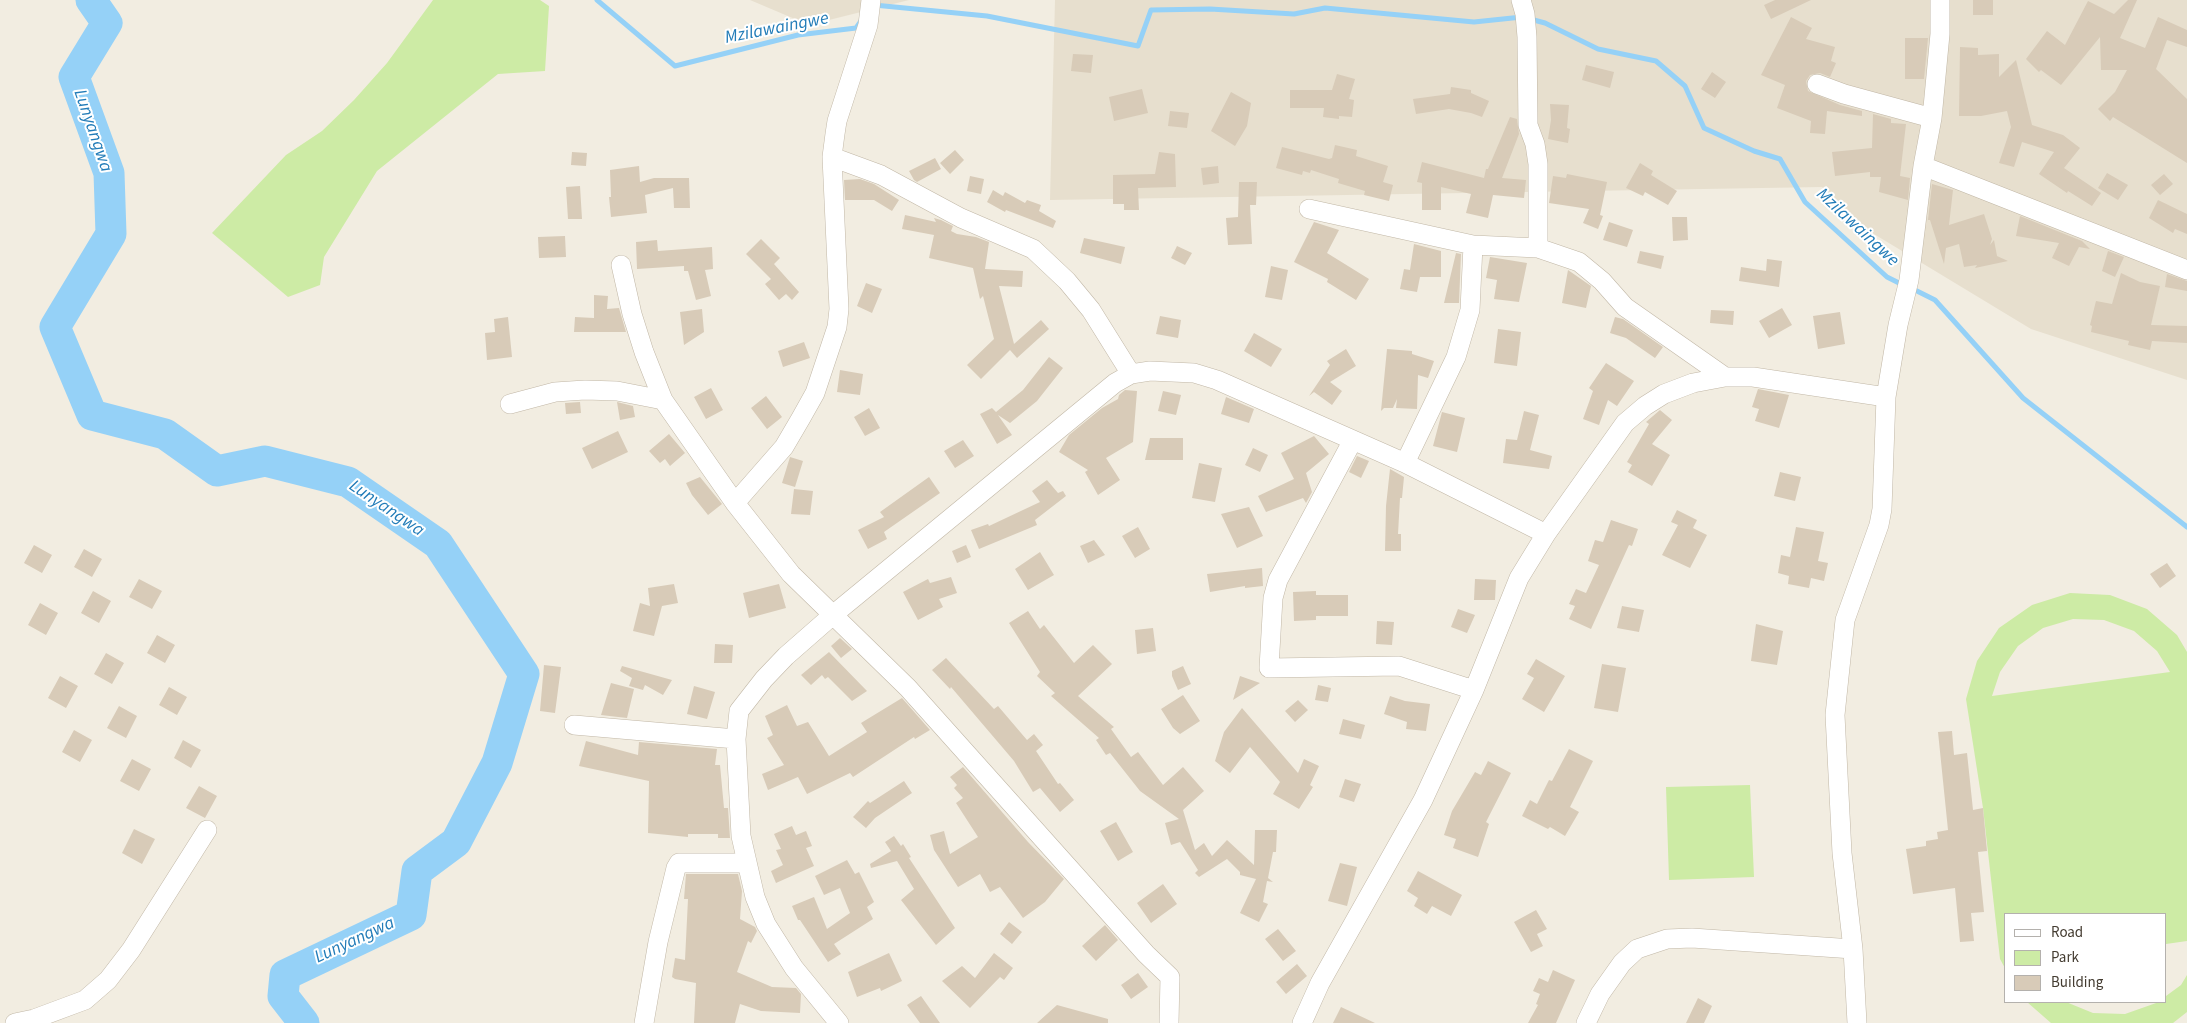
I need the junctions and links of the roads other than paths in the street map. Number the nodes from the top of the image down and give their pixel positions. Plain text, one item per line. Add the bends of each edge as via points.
1 (871, 0) edge
2 (1940, 0) edge
3 (1524, 12) edge
4 (1817, 84) dead end
5 (1932, 118) junction
6 (832, 157) junction
7 (1923, 166) junction
8 (1309, 209) dead end
9 (1473, 245) junction
10 (1538, 248) junction
11 (621, 264) dead end
12 (2187, 270) edge
13 (1131, 374) junction
14 (1725, 377) junction
15 (1886, 397) junction
16 (663, 400) junction
17 (510, 404) dead end
18 (1353, 440) junction
19 (1405, 462) junction
20 (735, 503) junction
21 (1546, 534) junction
22 (834, 614) junction
23 (1474, 690) junction
24 (574, 725) dead end
25 (736, 739) junction
26 (206, 830) dead end
27 (747, 862) junction
28 (1853, 949) junction
29 (15, 1023) edge
30 (644, 1023) edge
31 (839, 1023) edge
32 (1169, 1023) edge
33 (1302, 1023) edge
34 (1586, 1023) edge
35 (1857, 1023) edge

1 - 6 street via 868,25 837,121
2 - 5 street
3 - 10 street via 1528,125 1538,164
4 - 5 street
5 - 7 street
6 - 13 street via 881,175 961,218 1033,250 1067,281 1091,310
6 - 20 street via 839,309 837,327 815,393 801,418 784,447
7 - 12 street
7 - 15 street via 1909,280
8 - 9 street
9 - 10 street
9 - 19 street via 1470,310 1456,357
10 - 14 street via 1584,266 1625,307
11 - 16 street via 639,337
13 - 18 street via 1150,371 1204,375
13 - 22 street
14 - 15 street via 1753,377
14 - 21 street via 1693,383 1644,406 1625,423
15 - 28 street via 1882,509 1845,620 1835,716 1842,853
16 - 17 street via 617,391 585,390 555,392
16 - 20 street
18 - 19 street
18 - 23 street via 1278,580 1273,598 1269,668 1400,666
19 - 21 street
20 - 22 street via 791,574
21 - 23 street via 1519,578
22 - 25 street via 786,656 743,704 736,721
22 - 32 street via 908,688 1170,977
23 - 33 street via 1423,800 1320,984
24 - 25 street
25 - 27 street via 740,836
26 - 29 street via 108,980 85,1000
27 - 30 street via 679,863 658,942
27 - 31 street via 755,897 766,924 794,968
28 - 34 street via 1668,939 1637,949 1622,962 1600,994
28 - 35 street

